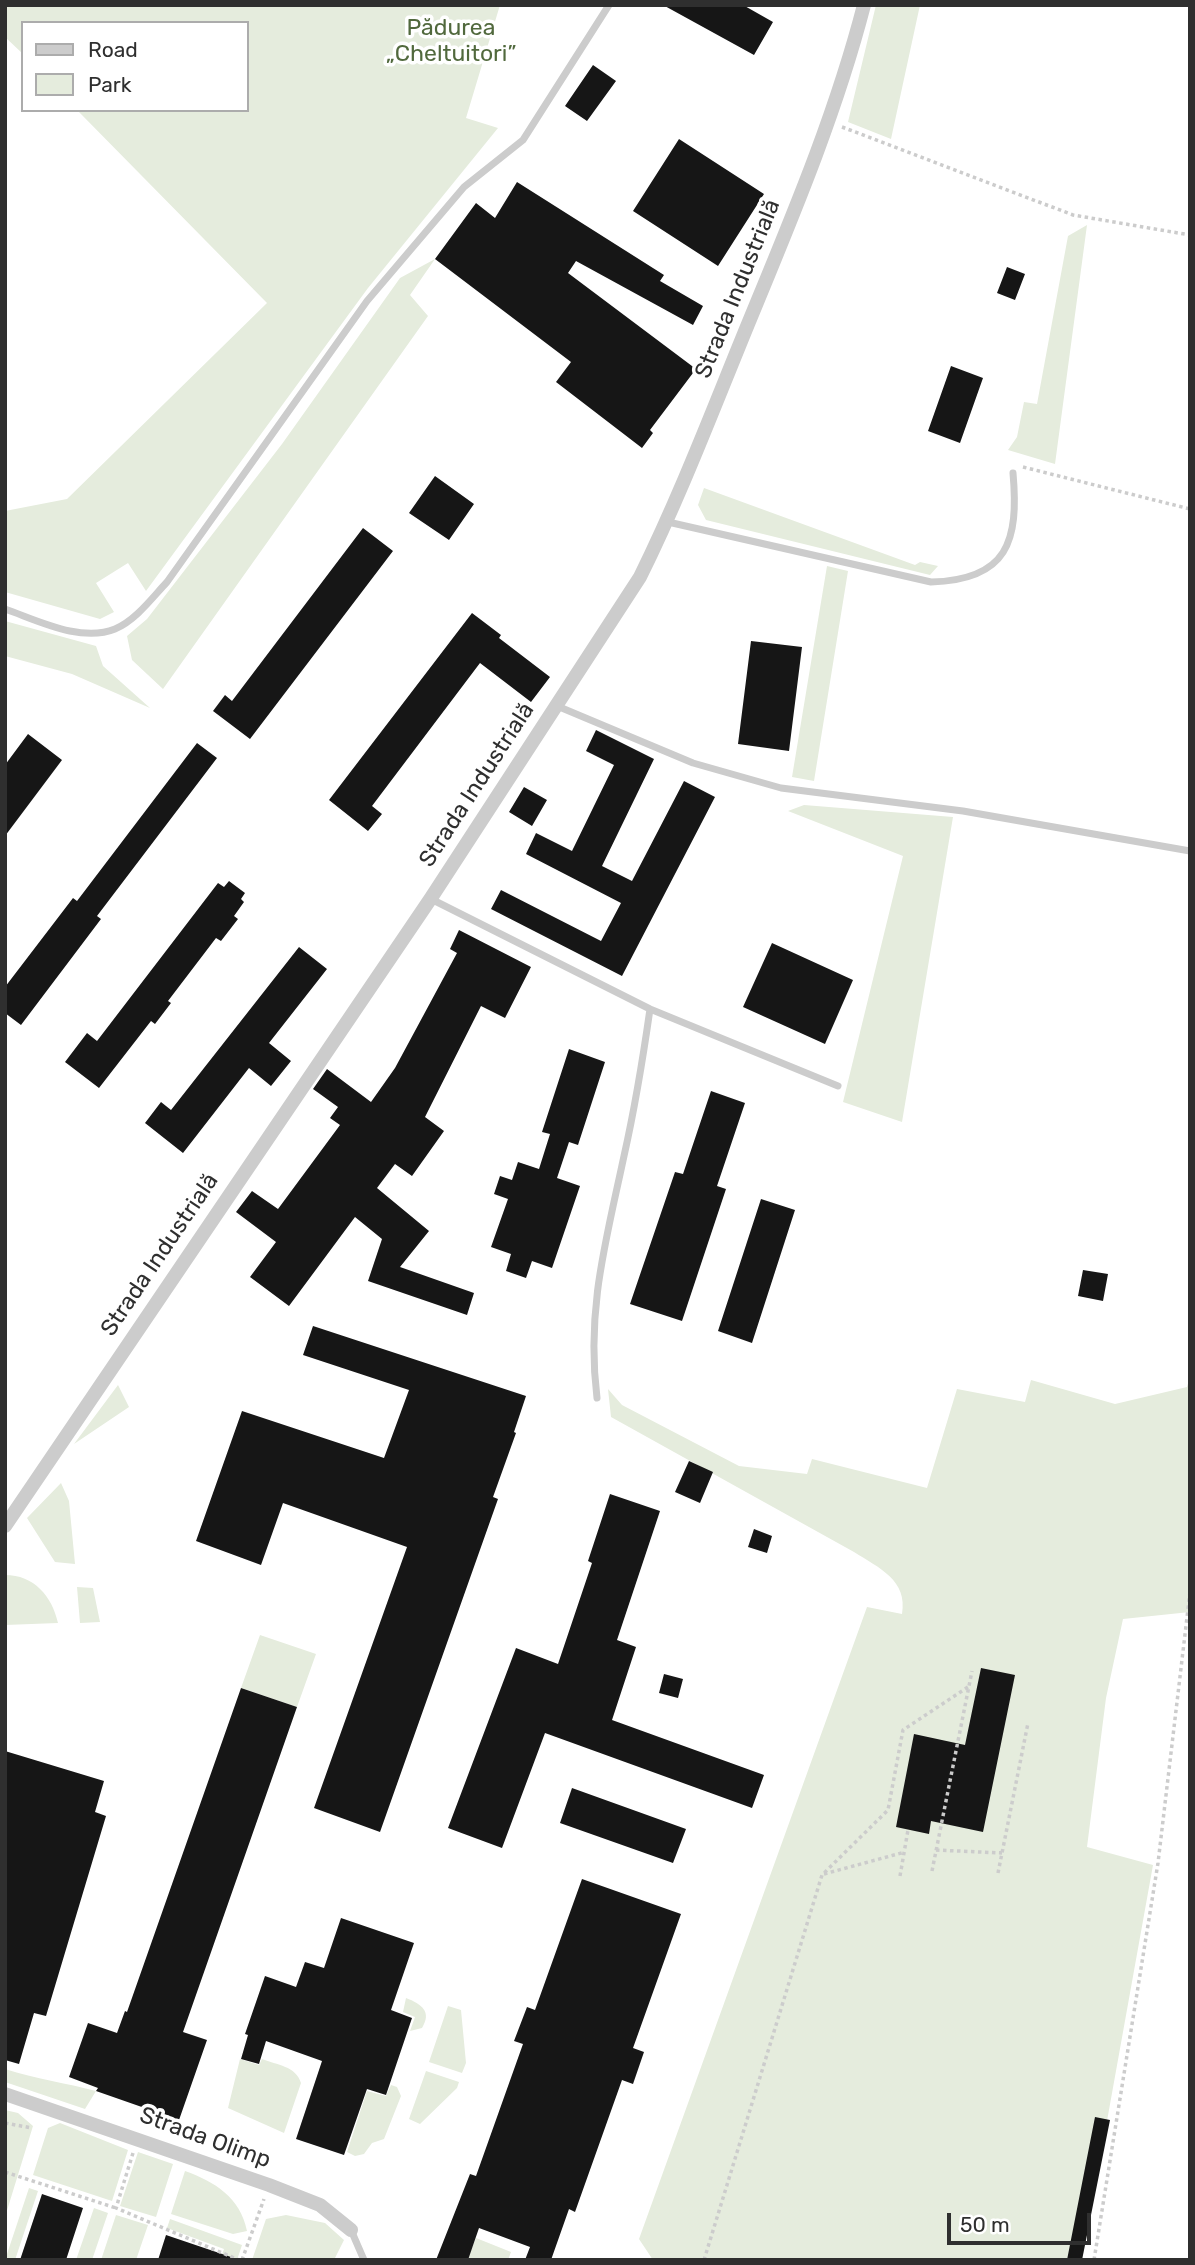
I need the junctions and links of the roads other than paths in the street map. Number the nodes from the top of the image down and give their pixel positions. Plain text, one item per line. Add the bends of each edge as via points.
1 (609, 5) edge
2 (864, 5) edge
3 (1013, 473) dead end
4 (668, 522) junction
5 (5, 609) edge
6 (557, 706) junction
7 (1190, 851) edge
8 (430, 898) junction
9 (650, 1009) junction
10 (838, 1086) dead end
11 (597, 1398) dead end
12 (5, 1526) edge
13 (5, 2094) edge
14 (351, 2230) joint
15 (364, 2260) edge

1 - 5 lane via 523,140 464,187 367,301 167,582 142,609 114,629 96,632 70,631
2 - 4 street, Strada Industrială via 829,122
3 - 4 lane via 1016,505 1008,547 995,564 952,582 931,582
4 - 6 street, Strada Industrială via 640,577
6 - 7 lane via 692,763 781,789 963,811
6 - 8 street, Strada Industrială
8 - 9 lane
8 - 12 street, Strada Industrială
9 - 10 lane
9 - 11 lane via 638,1095 595,1295
13 - 14 street, Strada Olimp via 320,2205
14 - 15 lane, Strada Olimp

